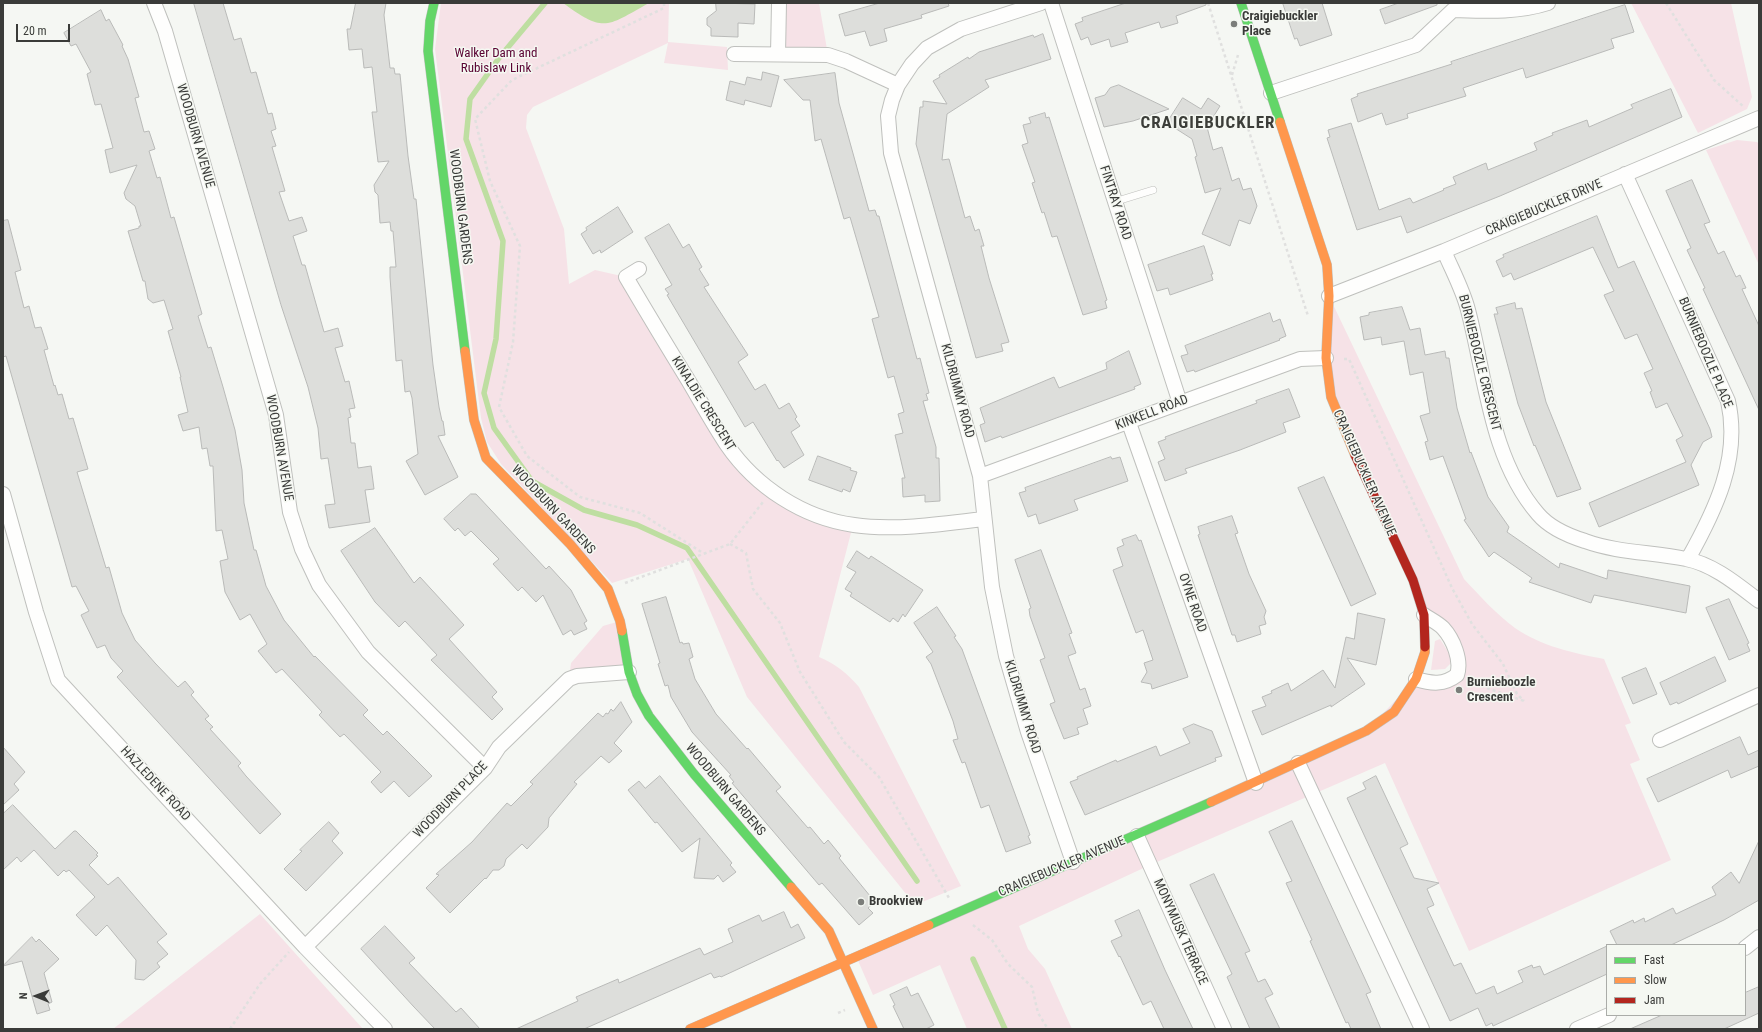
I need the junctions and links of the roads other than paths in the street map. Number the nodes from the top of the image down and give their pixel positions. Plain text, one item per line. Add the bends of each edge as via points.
1 (154, 3) edge
2 (434, 3) edge
3 (778, 3) edge
4 (1042, 3) edge
5 (1051, 3) edge
6 (1241, 3) edge
7 (1548, 3) edge
8 (1454, 7) edge
9 (734, 54) dead end
10 (778, 54) junction
11 (898, 85) junction
12 (1271, 93) junction
13 (1757, 118) edge
14 (1625, 174) junction
15 (1153, 190) dead end
16 (1114, 202) junction
17 (1444, 251) junction
18 (639, 269) dead end
19 (1329, 296) junction
20 (1326, 358) junction
21 (1180, 403) junction
22 (1129, 423) junction
23 (980, 476) junction
24 (3, 494) edge
25 (983, 519) junction
26 (1688, 559) junction
27 (1759, 601) edge
28 (1424, 615) junction
29 (629, 672) junction
30 (1416, 679) junction
31 (1759, 695) edge
32 (1660, 740) dead end
33 (1298, 763) junction
34 (485, 768) junction
35 (1256, 783) junction
36 (1137, 836) junction
37 (1074, 862) junction
38 (1759, 937) edge
39 (306, 947) junction
40 (1746, 947) edge
41 (843, 961) junction
42 (1607, 1016) edge
43 (385, 1029) edge
44 (690, 1029) edge
45 (874, 1029) edge
46 (1224, 1029) edge
47 (1422, 1029) edge
48 (1577, 1029) edge

1 - 34 street, WOODBURN AVENUE via 165,31 276,415 290,512 302,549 319,585 368,652
2 - 29 street, WOODBURN GARDENS via 428,51 474,420 486,458 570,544 608,589 620,621
3 - 10 street
4 - 11 street, KILDRUMMY ROAD via 961,29 927,48
5 - 16 street, FINTRAY ROAD
6 - 12 street, CRAIGIEBUCKLER AVENUE
7 - 8 street via 1499,11
8 - 12 street via 1416,45
9 - 10 street
10 - 11 street via 828,55 846,60
11 - 23 street, KILDRUMMY ROAD via 888,116 891,153
12 - 19 street, CRAIGIEBUCKLER AVENUE via 1327,265
13 - 14 street, CRAIGIEBUCKLER DRIVE
14 - 17 street, CRAIGIEBUCKLER DRIVE
14 - 26 street, BURNIEBOOZLE PLACE via 1728,401 1732,419 1732,452 1727,472 1718,497
15 - 16 lane
16 - 21 street, FINTRAY ROAD
17 - 19 street, CRAIGIEBUCKLER DRIVE
17 - 26 street, BURNIEBOOZLE CRESCENT via 1468,307 1490,412 1502,449 1512,474 1539,515 1560,531 1585,542 1617,550
18 - 25 street, KINALDIE CRESCENT via 626,277 727,446 771,492 823,519 853,525 929,525
19 - 20 street, CRAIGIEBUCKLER AVENUE
20 - 21 street, KINKELL ROAD via 1300,359
20 - 28 street, CRAIGIEBUCKLER AVENUE via 1331,397 1345,434 1413,580
21 - 22 street, KINKELL ROAD
22 - 23 street, KINKELL ROAD
22 - 35 street, OYNE ROAD
23 - 25 street, KILDRUMMY ROAD
24 - 39 street, HAZLEDENE ROAD via 58,680
25 - 37 street, KILDRUMMY ROAD via 992,587 1006,656 1028,732
26 - 27 street, BURNIEBOOZLE CRESCENT via 1736,583
28 - 30 street, CRAIGIEBUCKLER AVENUE via 1425,652
28 - 30 street via 1442,628 1458,656 1459,669 1457,675 1442,683
29 - 34 street, WOODBURN PLACE via 569,679 499,747
29 - 41 street, WOODBURN GARDENS via 649,716 694,774 829,931
30 - 33 street, CRAIGIEBUCKLER AVENUE via 1394,712 1366,731
31 - 32 street
33 - 35 street, CRAIGIEBUCKLER AVENUE
33 - 47 street
34 - 39 street, WOODBURN PLACE
35 - 36 street, CRAIGIEBUCKLER AVENUE
36 - 37 street, CRAIGIEBUCKLER AVENUE
36 - 46 street, MONYMUSK TERRACE
37 - 41 street, CRAIGIEBUCKLER AVENUE
38 - 40 street
39 - 43 street, HAZLEDENE ROAD
41 - 44 street, CRAIGIEBUCKLER AVENUE
41 - 45 street, WOODBURN GARDENS
42 - 48 street

